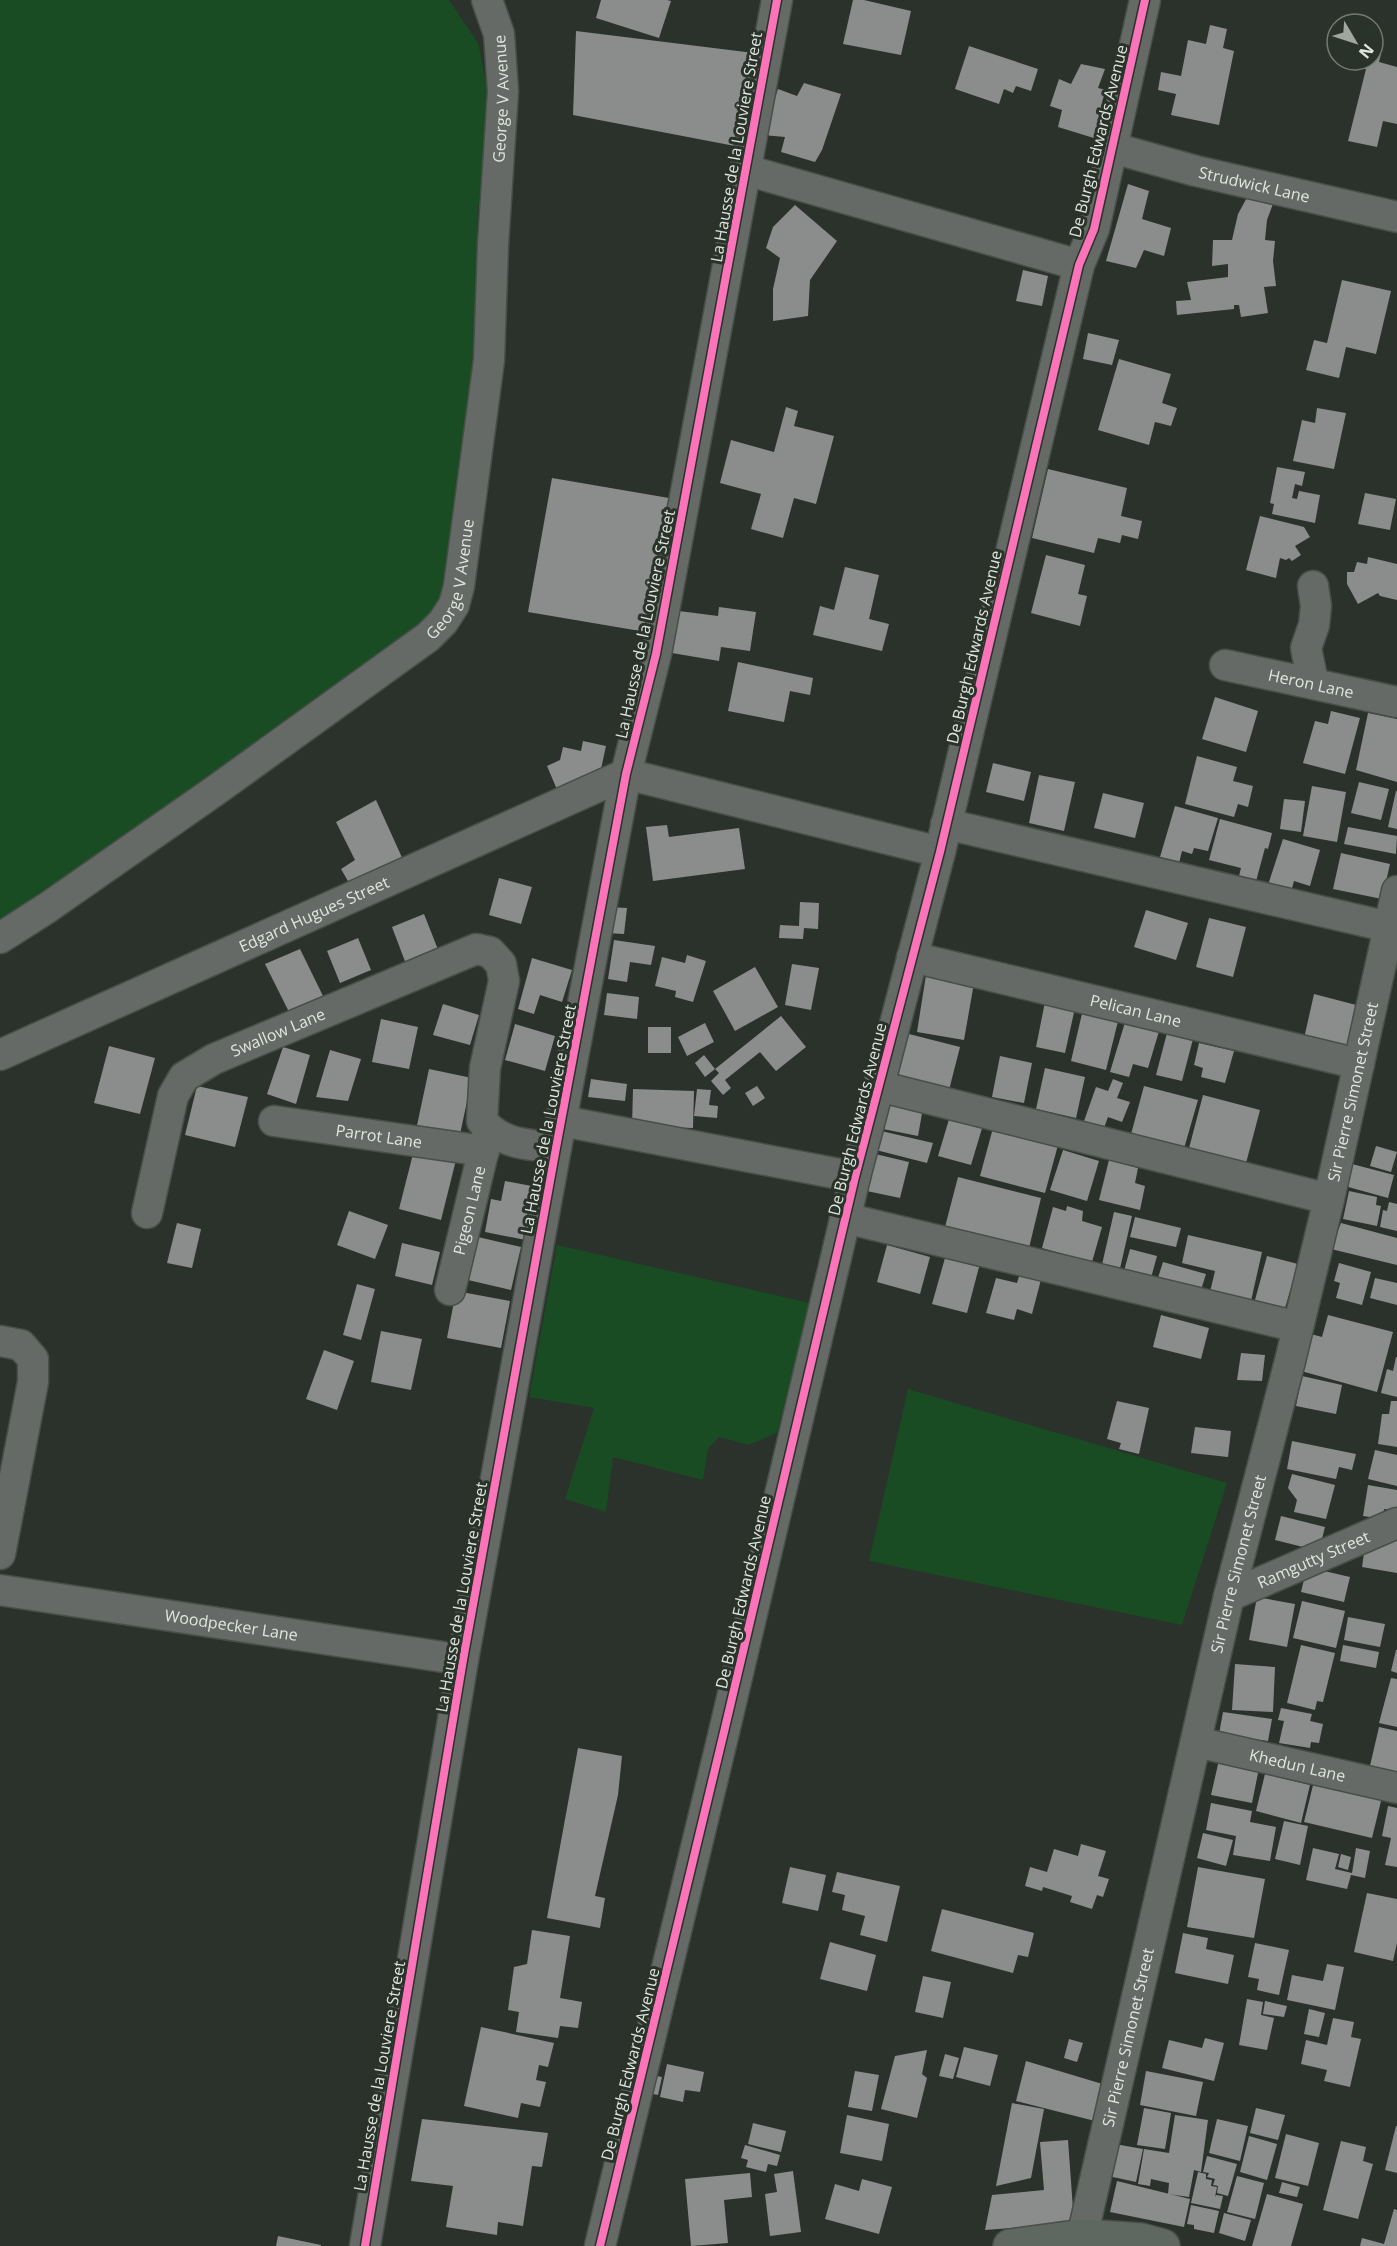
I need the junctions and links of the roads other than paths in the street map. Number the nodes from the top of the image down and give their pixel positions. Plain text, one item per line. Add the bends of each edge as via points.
1 (487, 0) edge
2 (777, 0) edge
3 (1141, 1) edge
4 (1113, 148) junction
5 (746, 170) junction
6 (1397, 217) edge
7 (1079, 265) junction
8 (1313, 586) dead end
9 (1225, 665) dead end
10 (1313, 682) junction
11 (1397, 702) edge
12 (626, 774) junction
13 (943, 838) junction
14 (1397, 891) edge
15 (1389, 927) junction
16 (0, 938) edge
17 (912, 957) junction
18 (501, 964) joint
19 (0, 1055) edge
20 (1359, 1064) junction
21 (878, 1086) junction
22 (274, 1122) dead end
23 (485, 1134) junction
24 (559, 1135) junction
25 (855, 1177) junction
26 (1329, 1199) junction
27 (147, 1214) dead end
28 (845, 1218) junction
29 (450, 1290) dead end
30 (1298, 1327) junction
31 (0, 1341) edge
32 (1397, 1523) edge
33 (0, 1554) edge
34 (0, 1590) edge
35 (1229, 1596) junction
36 (463, 1660) junction
37 (1196, 1743) junction
38 (1397, 1788) edge
39 (1081, 2241) edge
40 (365, 2246) edge
41 (600, 2246) edge
42 (1010, 2246) edge
43 (1163, 2246) edge

1 - 16 street, George V Avenue via 499,34 503,91 489,360 454,605 428,638
2 - 5 street, La Hausse de la Louviere Street
3 - 4 street, De Burgh Edwards Avenue
4 - 6 street, Strudwick Lane
4 - 7 street, De Burgh Edwards Avenue via 1094,229
5 - 7 street
5 - 12 street, La Hausse de la Louviere Street via 656,654
7 - 13 street, De Burgh Edwards Avenue
8 - 10 street via 1314,626 1306,648
9 - 10 street, Heron Lane
10 - 11 street, Heron Lane
12 - 13 street
12 - 19 street, Edgard Hugues Street
12 - 24 street, La Hausse de la Louviere Street
13 - 15 street
13 - 17 street, De Burgh Edwards Avenue
14 - 15 street, Sir Pierre Simonet Street
15 - 20 street, Sir Pierre Simonet Street
17 - 20 street, Pelican Lane
17 - 21 street, De Burgh Edwards Avenue
18 - 23 street, Pigeon Lane via 504,981 485,1068
18 - 27 street, Swallow Lane via 490,952 476,949 214,1059 184,1077 173,1096
20 - 26 street, Sir Pierre Simonet Street
21 - 25 street, De Burgh Edwards Avenue
21 - 26 street
22 - 23 street, Parrot Lane
23 - 24 street, Parrot Lane via 519,1143
23 - 29 street, Pigeon Lane
24 - 25 street, Parrot Lane
24 - 36 street, La Hausse de la Louviere Street
25 - 28 street, De Burgh Edwards Avenue
26 - 30 street, Sir Pierre Simonet Street
28 - 30 street
28 - 41 street, De Burgh Edwards Avenue
30 - 35 street, Sir Pierre Simonet Street
31 - 33 street via 21,1345 33,1359 33,1382
32 - 35 street, Ramgutty Street
34 - 36 street, Woodpecker Lane
35 - 37 street, Sir Pierre Simonet Street
36 - 40 street, La Hausse de la Louviere Street
37 - 38 street, Khedun Lane
37 - 39 street, Sir Pierre Simonet Street
39 - 42 main road
39 - 43 main road via 1141,2241

